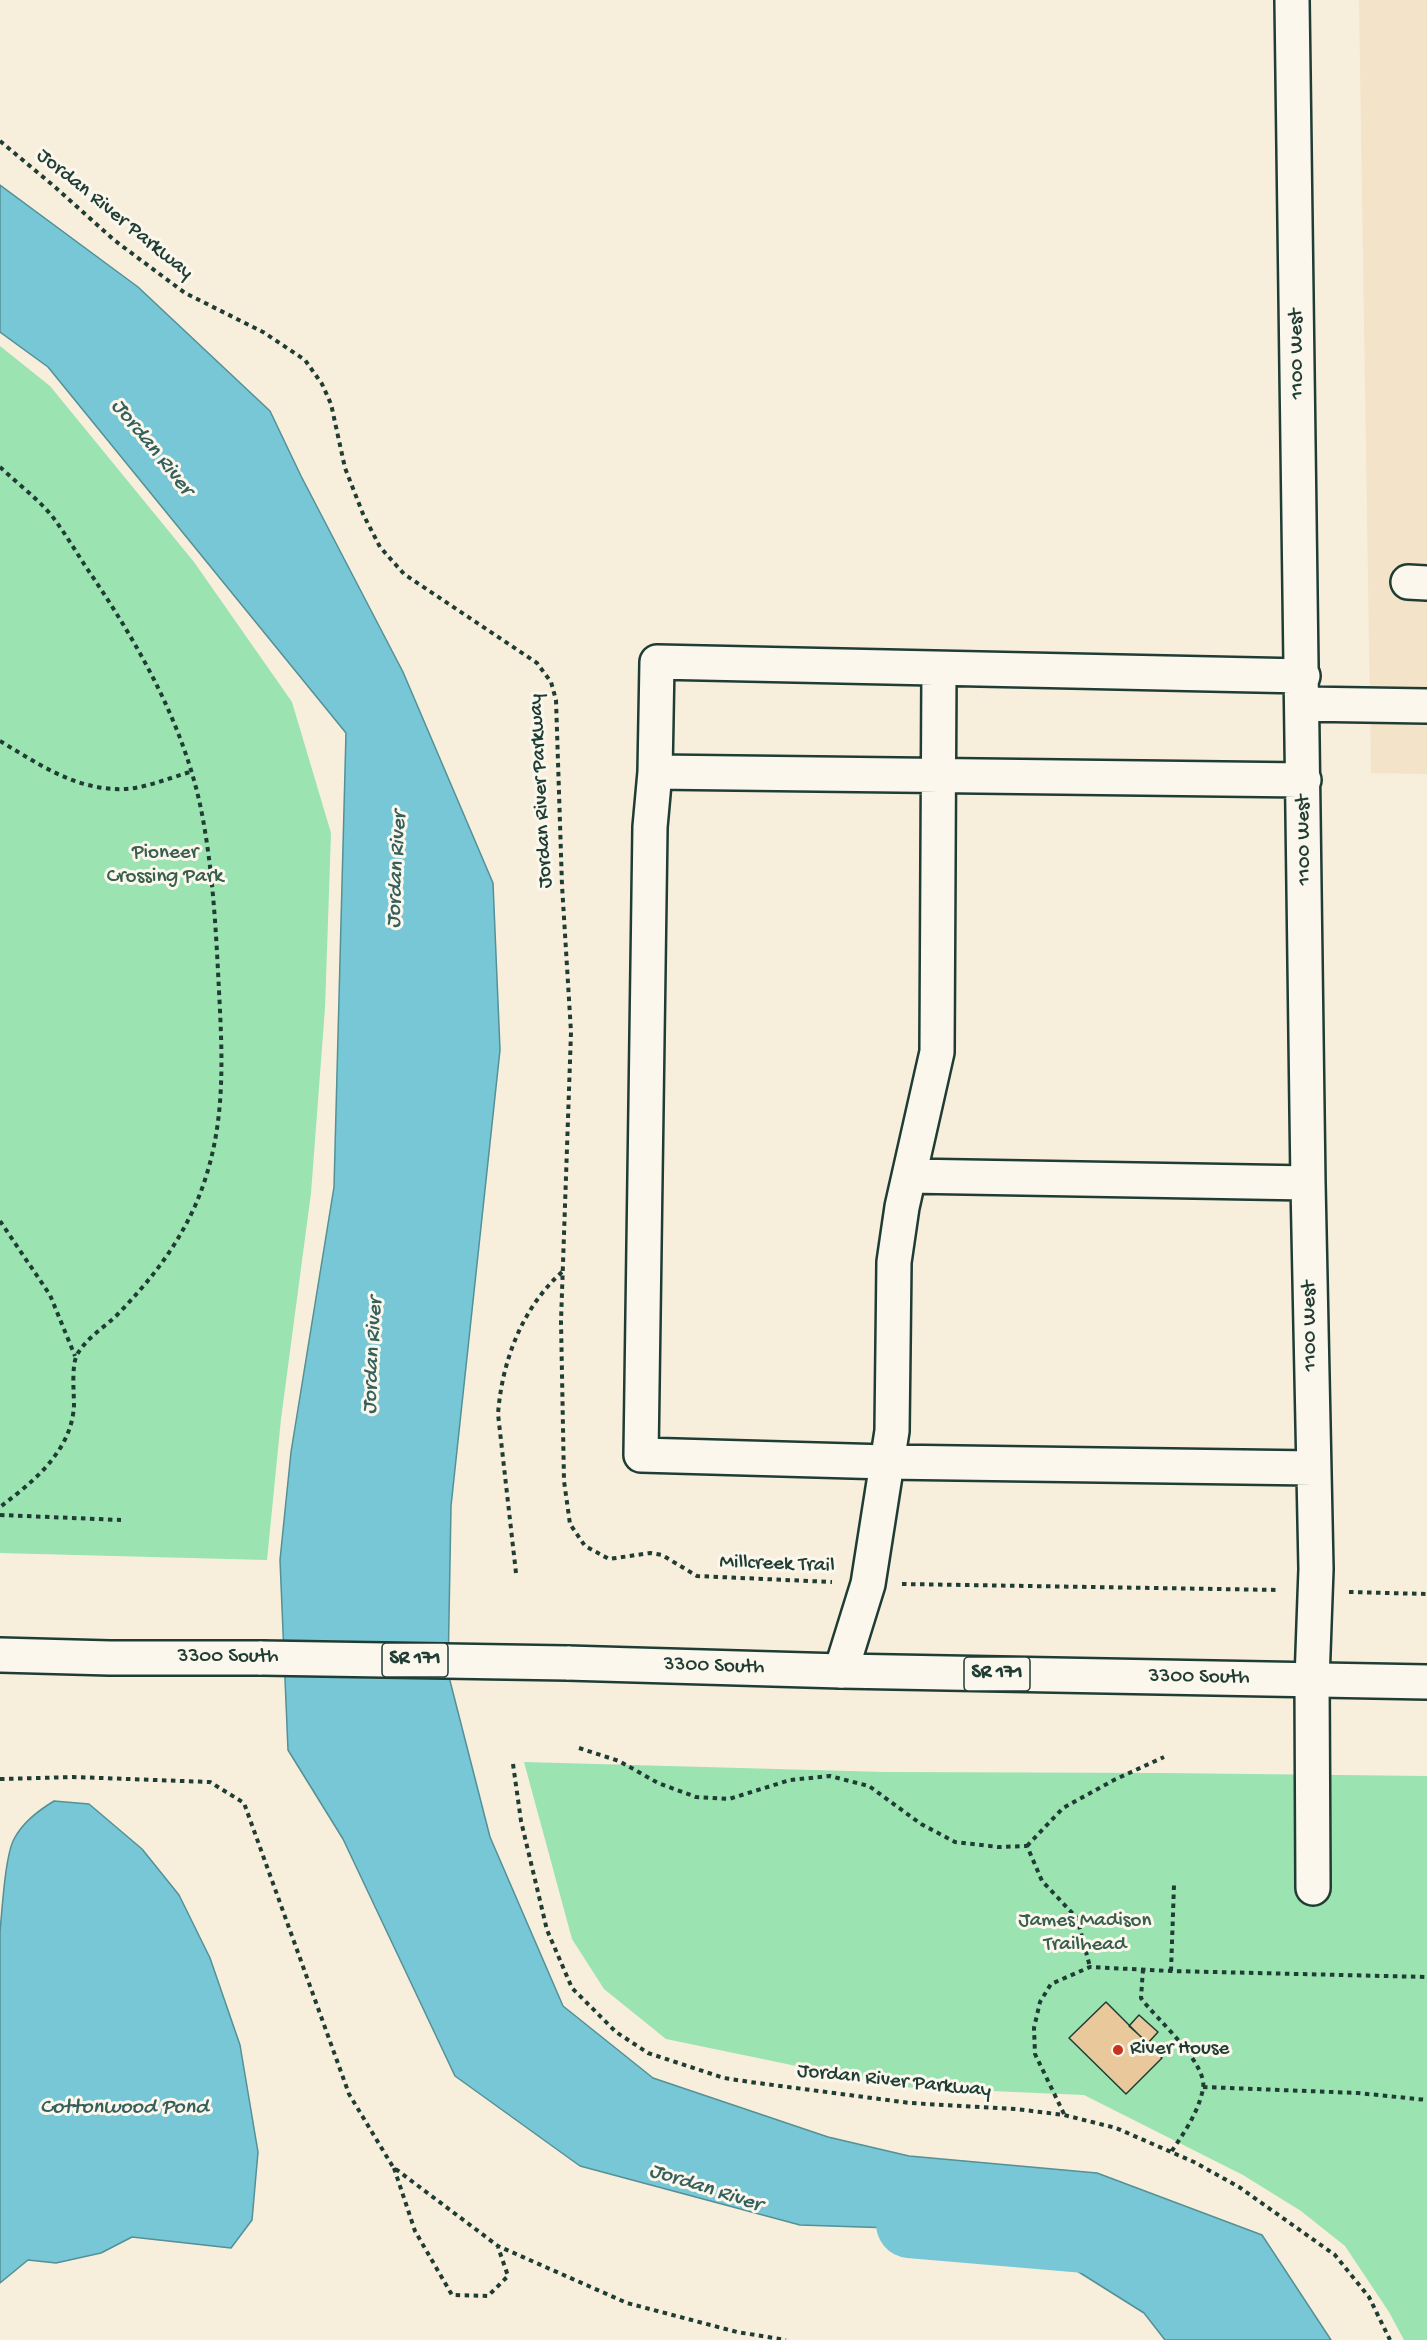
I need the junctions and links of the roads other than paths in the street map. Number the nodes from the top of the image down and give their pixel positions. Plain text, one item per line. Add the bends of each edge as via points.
1 (1292, 0) edge
2 (939, 669) junction
3 (1303, 690) junction
4 (1427, 706) edge
5 (655, 772) junction
6 (939, 776) junction
7 (1304, 780) junction
8 (909, 1176) junction
9 (1308, 1183) junction
10 (887, 1462) junction
11 (1313, 1468) junction
12 (4, 1650) edge
13 (841, 1671) junction
14 (1312, 1680) junction
15 (1427, 1682) edge
16 (1313, 1888) dead end

1 - 3 street, 1100 West
2 - 3 street
2 - 5 street via 657,662
2 - 6 street
3 - 4 street
3 - 7 street, 1100 West
5 - 6 street
5 - 10 street via 650,827 641,1455
6 - 7 street
6 - 8 street via 937,1053
7 - 9 street, 1100 West
8 - 9 street
8 - 10 street via 894,1262 892,1431
9 - 11 street, 1100 West
10 - 11 street
10 - 13 street via 868,1584
11 - 14 street, 1100 West via 1316,1569
12 - 13 street, 3300 South / SR 171, bridge via 110,1658 567,1663
13 - 14 street, 3300 South / SR 171
14 - 15 street, 3300 South / SR 171
14 - 16 street, 1100 West

